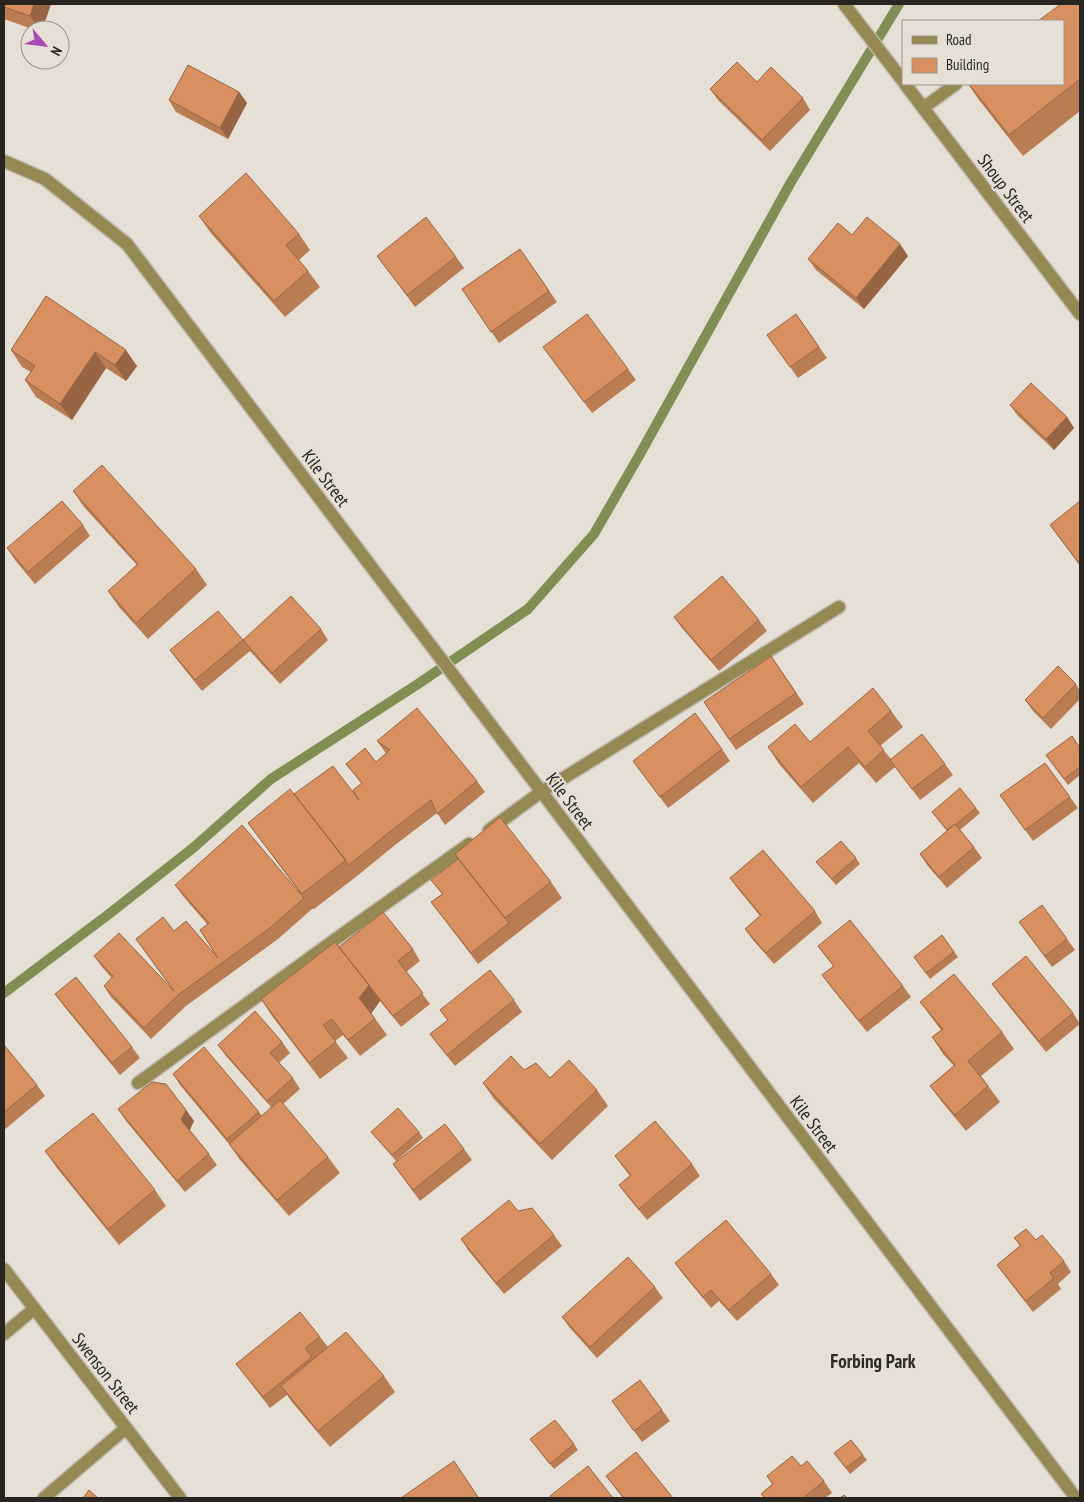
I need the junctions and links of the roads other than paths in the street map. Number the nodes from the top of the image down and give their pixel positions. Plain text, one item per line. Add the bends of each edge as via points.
1 (844, 4) edge
2 (902, 79) edge
3 (906, 85) edge
4 (955, 85) edge
5 (924, 108) junction
6 (4, 161) edge
7 (1080, 314) edge
8 (839, 607) dead end
9 (542, 792) junction
10 (138, 1083) dead end
11 (4, 1269) edge
12 (34, 1309) junction
13 (4, 1334) edge
14 (126, 1428) junction
15 (44, 1498) edge
16 (180, 1498) edge
17 (1076, 1498) edge

1 - 2 street, Shoup Street
3 - 5 street, Shoup Street
4 - 5 street
5 - 7 street, Shoup Street
6 - 9 street, Kile Street via 45,179 127,244
8 - 9 street
9 - 10 street
9 - 17 street, Kile Street
11 - 12 street, Swenson Street
12 - 13 street
12 - 14 street, Swenson Street
14 - 15 street
14 - 16 street, Swenson Street

